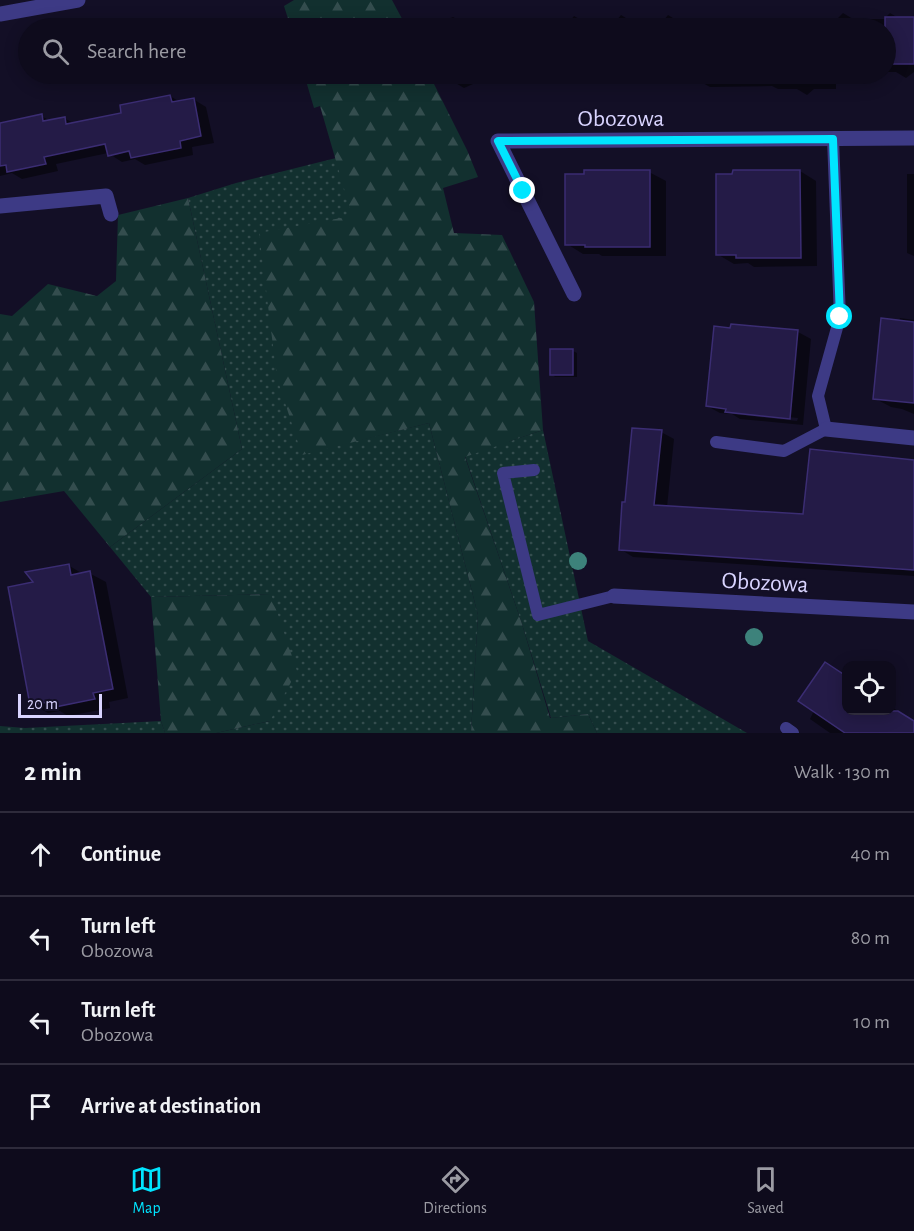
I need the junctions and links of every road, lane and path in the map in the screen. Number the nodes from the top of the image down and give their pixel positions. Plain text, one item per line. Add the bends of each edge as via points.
1 (78, 0) edge
2 (0, 14) edge
3 (914, 138) edge
4 (833, 139) junction
5 (0, 206) edge
6 (111, 214) dead end
7 (574, 294) dead end
8 (826, 429) junction
9 (914, 438) edge
10 (716, 442) dead end
11 (534, 470) dead end
12 (614, 596) joint
13 (914, 612) edge

1 - 2 street
3 - 4 street, Obozowa
4 - 7 street, Obozowa via 498,141
4 - 8 lane via 840,317 818,396
5 - 6 street via 106,196
8 - 9 street
8 - 10 lane via 784,451
11 - 12 lane via 503,473 538,615
12 - 13 street, Obozowa

